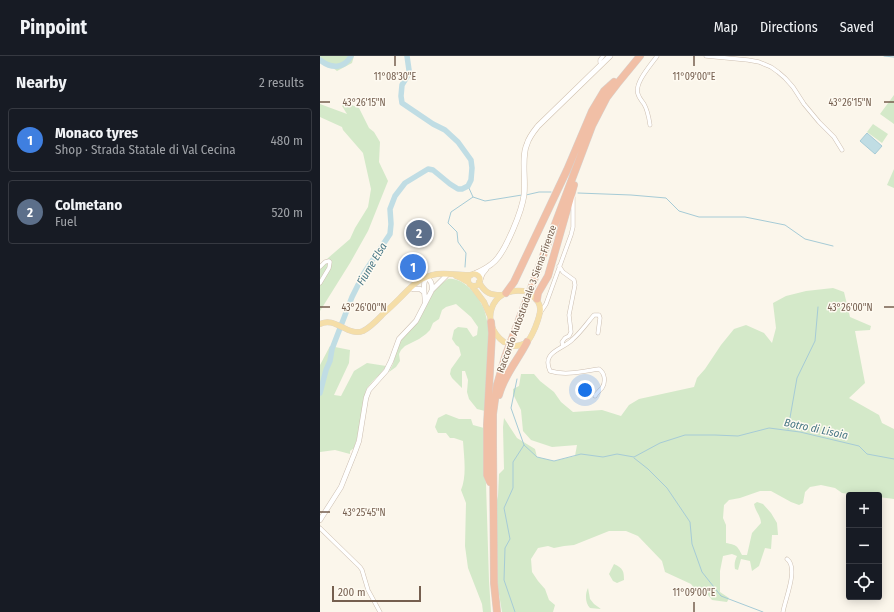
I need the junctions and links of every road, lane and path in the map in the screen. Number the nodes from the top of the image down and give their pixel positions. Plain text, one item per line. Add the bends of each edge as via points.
1 (603, 56) edge
2 (610, 56) edge
3 (640, 56) edge
4 (657, 56) edge
5 (706, 56) edge
6 (635, 59) edge
7 (602, 64) junction
8 (614, 82) junction
9 (650, 125) dead end
10 (842, 150) dead end
11 (573, 197) dead end
12 (559, 266) junction
13 (320, 267) edge
14 (486, 268) junction
15 (472, 274) junction
16 (446, 275) junction
17 (427, 280) junction
18 (480, 281) junction
19 (320, 283) edge
20 (470, 284) junction
21 (413, 287) junction
22 (432, 290) junction
23 (523, 292) dead end
24 (424, 293) junction
25 (504, 294) junction
26 (536, 298) junction
27 (547, 300) junction
28 (424, 303) junction
29 (539, 315) junction
30 (491, 320) junction
31 (320, 324) edge
32 (598, 333) dead end
33 (504, 342) dead end
34 (527, 342) junction
35 (513, 346) dead end
36 (562, 346) junction
37 (595, 396) dead end
38 (490, 482) junction
39 (494, 499) junction
40 (320, 520) edge
41 (320, 528) edge
42 (787, 559) dead end
43 (380, 612) edge
44 (494, 612) edge
45 (497, 612) edge
46 (783, 612) edge

1 - 7 street via 600,60
2 - 7 main road
3 - 6 highway, Raccordo Autostradale 3 Siena-Firenze
4 - 9 street via 639,82 637,90 649,116
5 - 10 street via 748,60 771,67 793,87
6 - 8 highway, Raccordo Autostradale 3 Siena-Firenze
6 - 26 highway via 632,70 605,106 593,129 578,170 548,276
6 - 39 highway, Raccordo Autostradale 3 Siena-Firenze via 607,97 592,126 503,362 493,414
7 - 14 main road via 530,136 524,155 522,204 504,249
8 - 25 highway via 604,91 592,111 514,282
8 - 38 highway, Raccordo Autostradale 3 Siena-Firenze via 598,107 579,147 497,370 490,410
11 - 12 street via 572,230
12 - 27 street
12 - 36 street via 574,280 575,285 569,315 571,332 562,342
13 - 19 street via 325,262 330,262
14 - 15 main road
14 - 18 main road
15 - 16 main road
15 - 18 main road via 479,276
15 - 20 main road via 468,278
16 - 17 main road
16 - 20 main road via 460,277
16 - 21 main road via 429,276 419,280
16 - 22 street
17 - 21 main road
17 - 22 street via 432,283
17 - 24 street
18 - 20 main road via 477,285
18 - 25 main road via 487,292 494,295
20 - 30 main road via 484,302
21 - 24 street
21 - 31 main road via 367,329 360,332 331,322
22 - 28 street
23 - 25 main road
24 - 28 street
25 - 30 main road via 493,304
26 - 27 street via 544,303
26 - 29 main road via 540,308
27 - 29 street
28 - 40 street via 416,322 398,340 386,371 368,391 356,452 341,487
29 - 34 main road
30 - 33 main road via 492,328
30 - 38 highway via 487,436 487,475
32 - 36 street via 599,315 594,316 572,341
34 - 35 main road
34 - 39 highway via 500,390 495,428
36 - 37 street via 548,359 550,371 603,371 603,386
38 - 44 highway, Raccordo Autostradale 3 Siena-Firenze via 491,582
39 - 45 highway, Raccordo Autostradale 3 Siena-Firenze via 494,583
41 - 43 street via 360,566 368,590
42 - 46 street via 792,566 792,575

